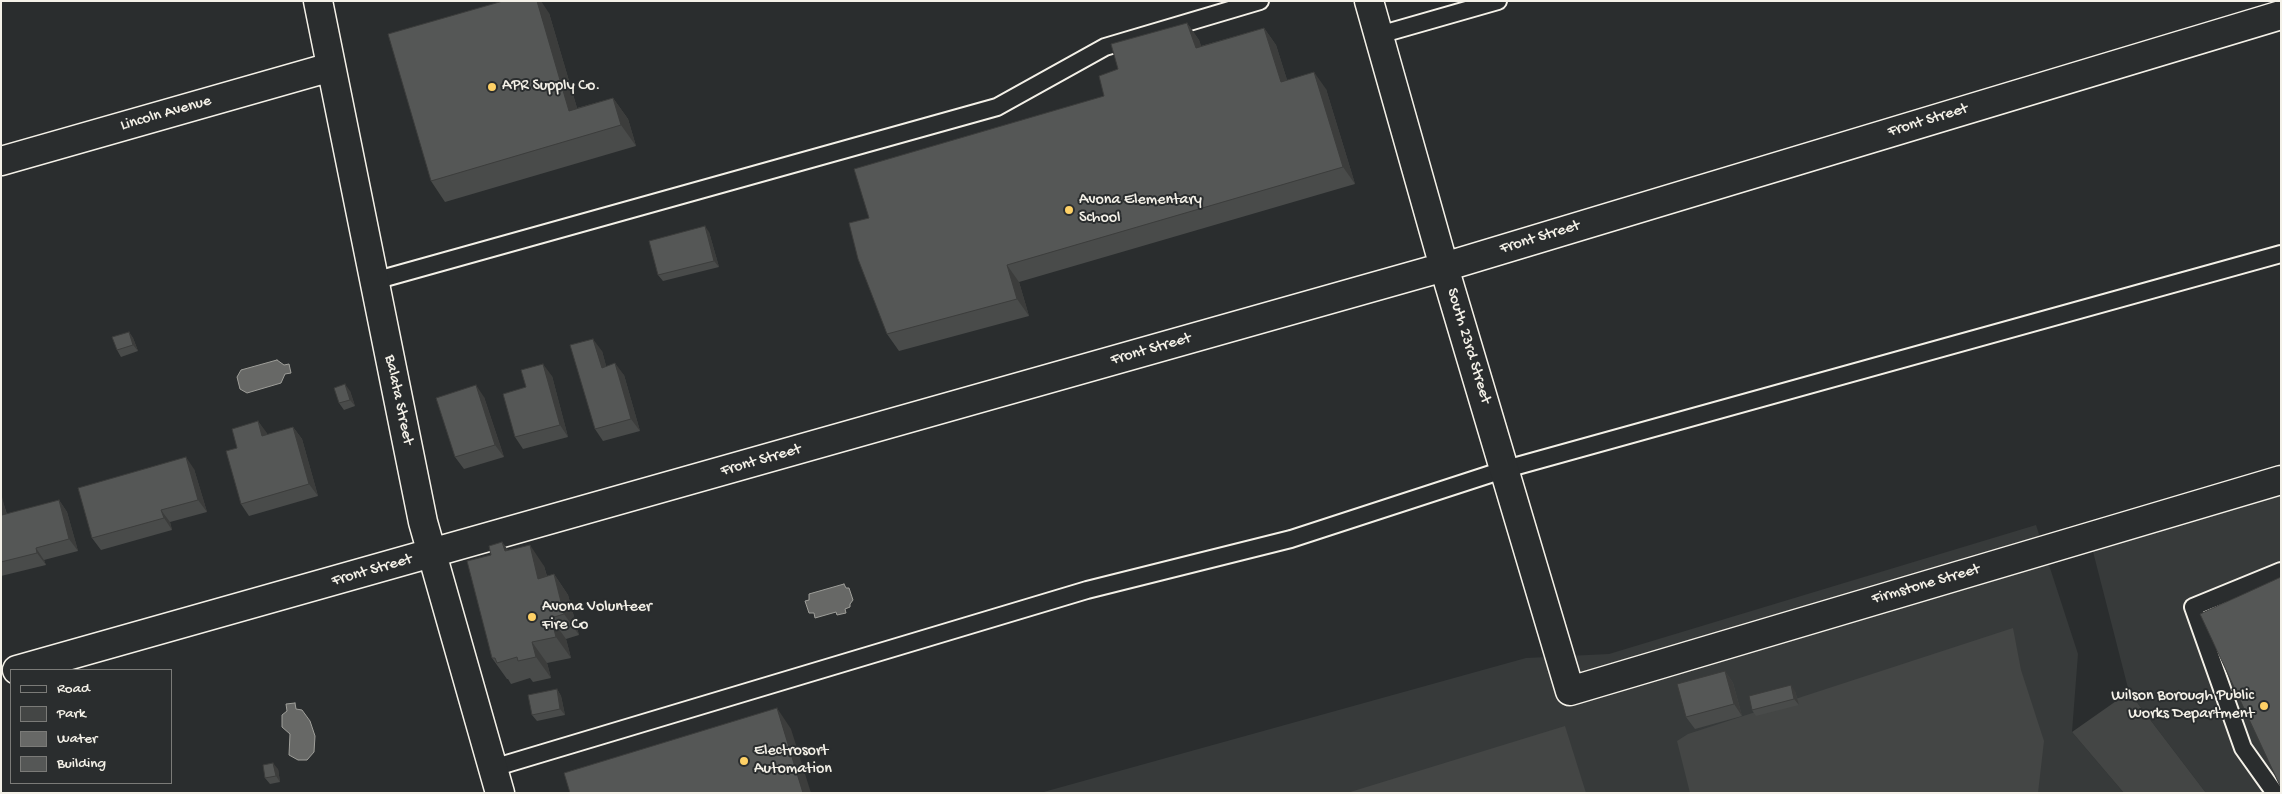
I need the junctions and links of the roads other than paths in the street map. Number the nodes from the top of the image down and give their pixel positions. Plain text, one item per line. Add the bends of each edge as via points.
1 (318, 1) edge
2 (1260, 1) edge
3 (1370, 1) edge
4 (1498, 1) edge
5 (2281, 15) edge
6 (1379, 35) junction
7 (331, 67) junction
8 (1, 161) edge
9 (2281, 254) edge
10 (1444, 267) junction
11 (374, 281) junction
12 (1506, 469) junction
13 (2281, 480) edge
14 (433, 554) junction
15 (2281, 571) edge
16 (21, 669) edge
17 (1570, 691) joint
18 (497, 780) edge
19 (2275, 793) edge

1 - 7 street, Balata Street
2 - 11 lane via 1105,47 997,108
3 - 6 street, South 23rd Street
4 - 6 lane
5 - 10 street, Front Street
6 - 10 street, South 23rd Street
7 - 8 street, Lincoln Avenue
7 - 11 street, Balata Street
9 - 12 lane
10 - 12 street, South 23rd Street
10 - 14 street, Front Street
11 - 14 street, Balata Street via 423,522
12 - 17 street, South 23rd Street
12 - 18 lane via 1291,540 1087,590
13 - 17 street, Firmstone Street
14 - 16 street, Front Street
14 - 18 street, Balata Street
15 - 19 lane via 2193,607 2243,748

